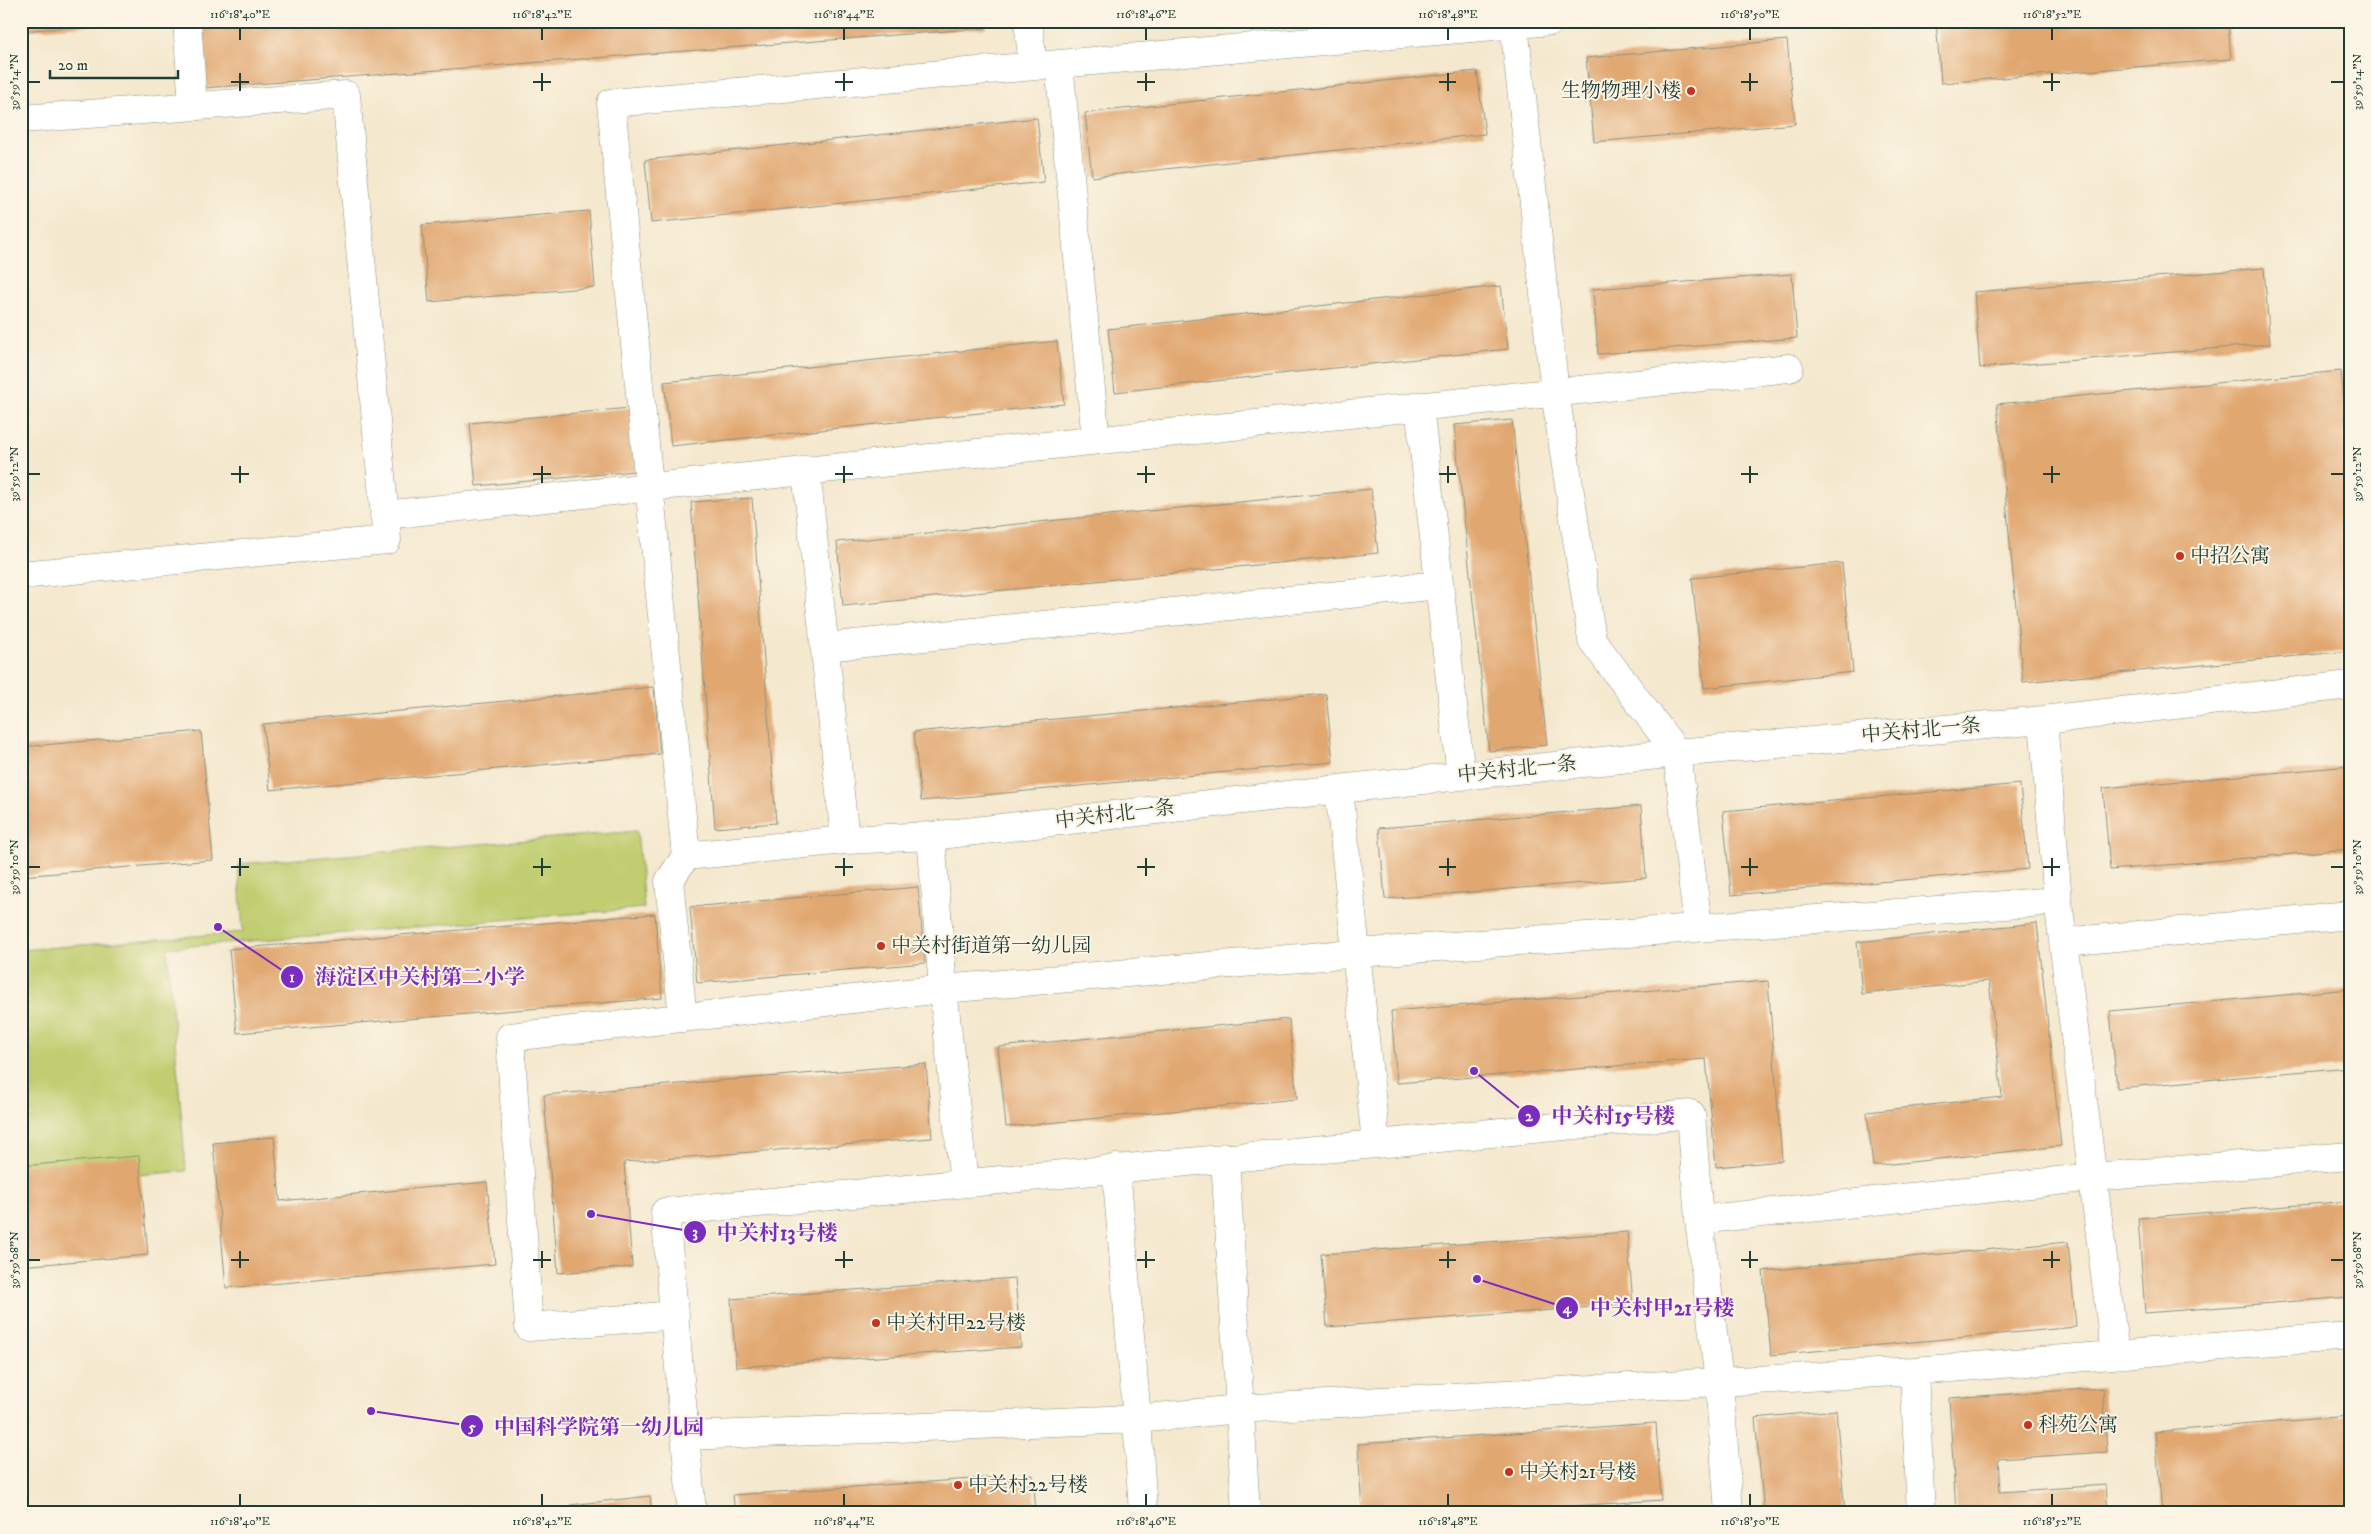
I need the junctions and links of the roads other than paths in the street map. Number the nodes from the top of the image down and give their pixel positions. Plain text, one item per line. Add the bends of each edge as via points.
1 (187, 21) edge
2 (1028, 21) edge
3 (1552, 21) edge
4 (1514, 25) junction
5 (1046, 65) junction
6 (193, 106) junction
7 (21, 119) edge
8 (1790, 368) dead end
9 (1555, 392) junction
10 (1419, 406) junction
11 (1096, 440) junction
12 (806, 470) junction
13 (648, 486) junction
14 (384, 515) junction
15 (21, 575) edge
16 (1439, 585) junction
17 (825, 647) junction
18 (2350, 685) edge
19 (2043, 720) junction
20 (1677, 753) junction
21 (1461, 776) junction
22 (1339, 789) junction
23 (931, 836) junction
24 (845, 840) junction
25 (686, 856) junction
26 (2058, 901) junction
27 (2350, 915) edge
28 (1698, 927) junction
29 (2064, 942) junction
30 (1358, 953) junction
31 (943, 989) junction
32 (683, 1018) junction
33 (1376, 1143) junction
34 (2350, 1156) edge
35 (1225, 1158) junction
36 (1116, 1168) junction
37 (2094, 1177) junction
38 (964, 1183) junction
39 (1699, 1220) junction
40 (675, 1315) junction
41 (2350, 1336) edge
42 (2115, 1354) junction
43 (1914, 1371) junction
44 (1719, 1382) junction
45 (1239, 1409) junction
46 (1137, 1419) junction
47 (685, 1436) junction
48 (692, 1513) edge
49 (1143, 1513) edge
50 (1246, 1513) edge
51 (1729, 1513) edge
52 (1921, 1513) edge

1 - 6 street
2 - 5 street
3 - 4 street
4 - 5 street
4 - 9 street
5 - 11 street
5 - 13 street via 610,103
6 - 7 street
6 - 14 street via 346,95
8 - 9 street
9 - 10 street
9 - 20 street via 1592,640
10 - 11 street
10 - 16 street
11 - 12 street
12 - 13 street
12 - 17 street
13 - 14 street
13 - 25 street
14 - 15 street via 387,540
16 - 17 street
16 - 21 street
17 - 24 street
18 - 19 street, 中关村北一条
19 - 20 street, 中关村北一条
19 - 26 street
20 - 21 street, 中关村北一条
20 - 28 street
21 - 22 street, 中关村北一条
22 - 23 street, 中关村北一条
22 - 30 street
23 - 24 street, 中关村北一条
23 - 31 street
24 - 25 street, 中关村北一条
25 - 32 street via 669,881
26 - 28 street
26 - 29 street
27 - 29 street
28 - 30 street
29 - 37 street
30 - 31 street
30 - 33 street
31 - 32 street
31 - 38 street
32 - 40 street via 510,1037 529,1327
33 - 35 street
33 - 39 street via 1691,1114
34 - 37 street
35 - 36 street
35 - 45 street
36 - 38 street
36 - 46 street
37 - 39 street
37 - 42 street
38 - 40 street via 665,1212
39 - 44 street
40 - 47 street
41 - 42 street
42 - 43 street
43 - 44 street
43 - 52 street
44 - 45 street
44 - 51 street
45 - 46 street
45 - 50 street
46 - 47 street
46 - 49 street
47 - 48 street

